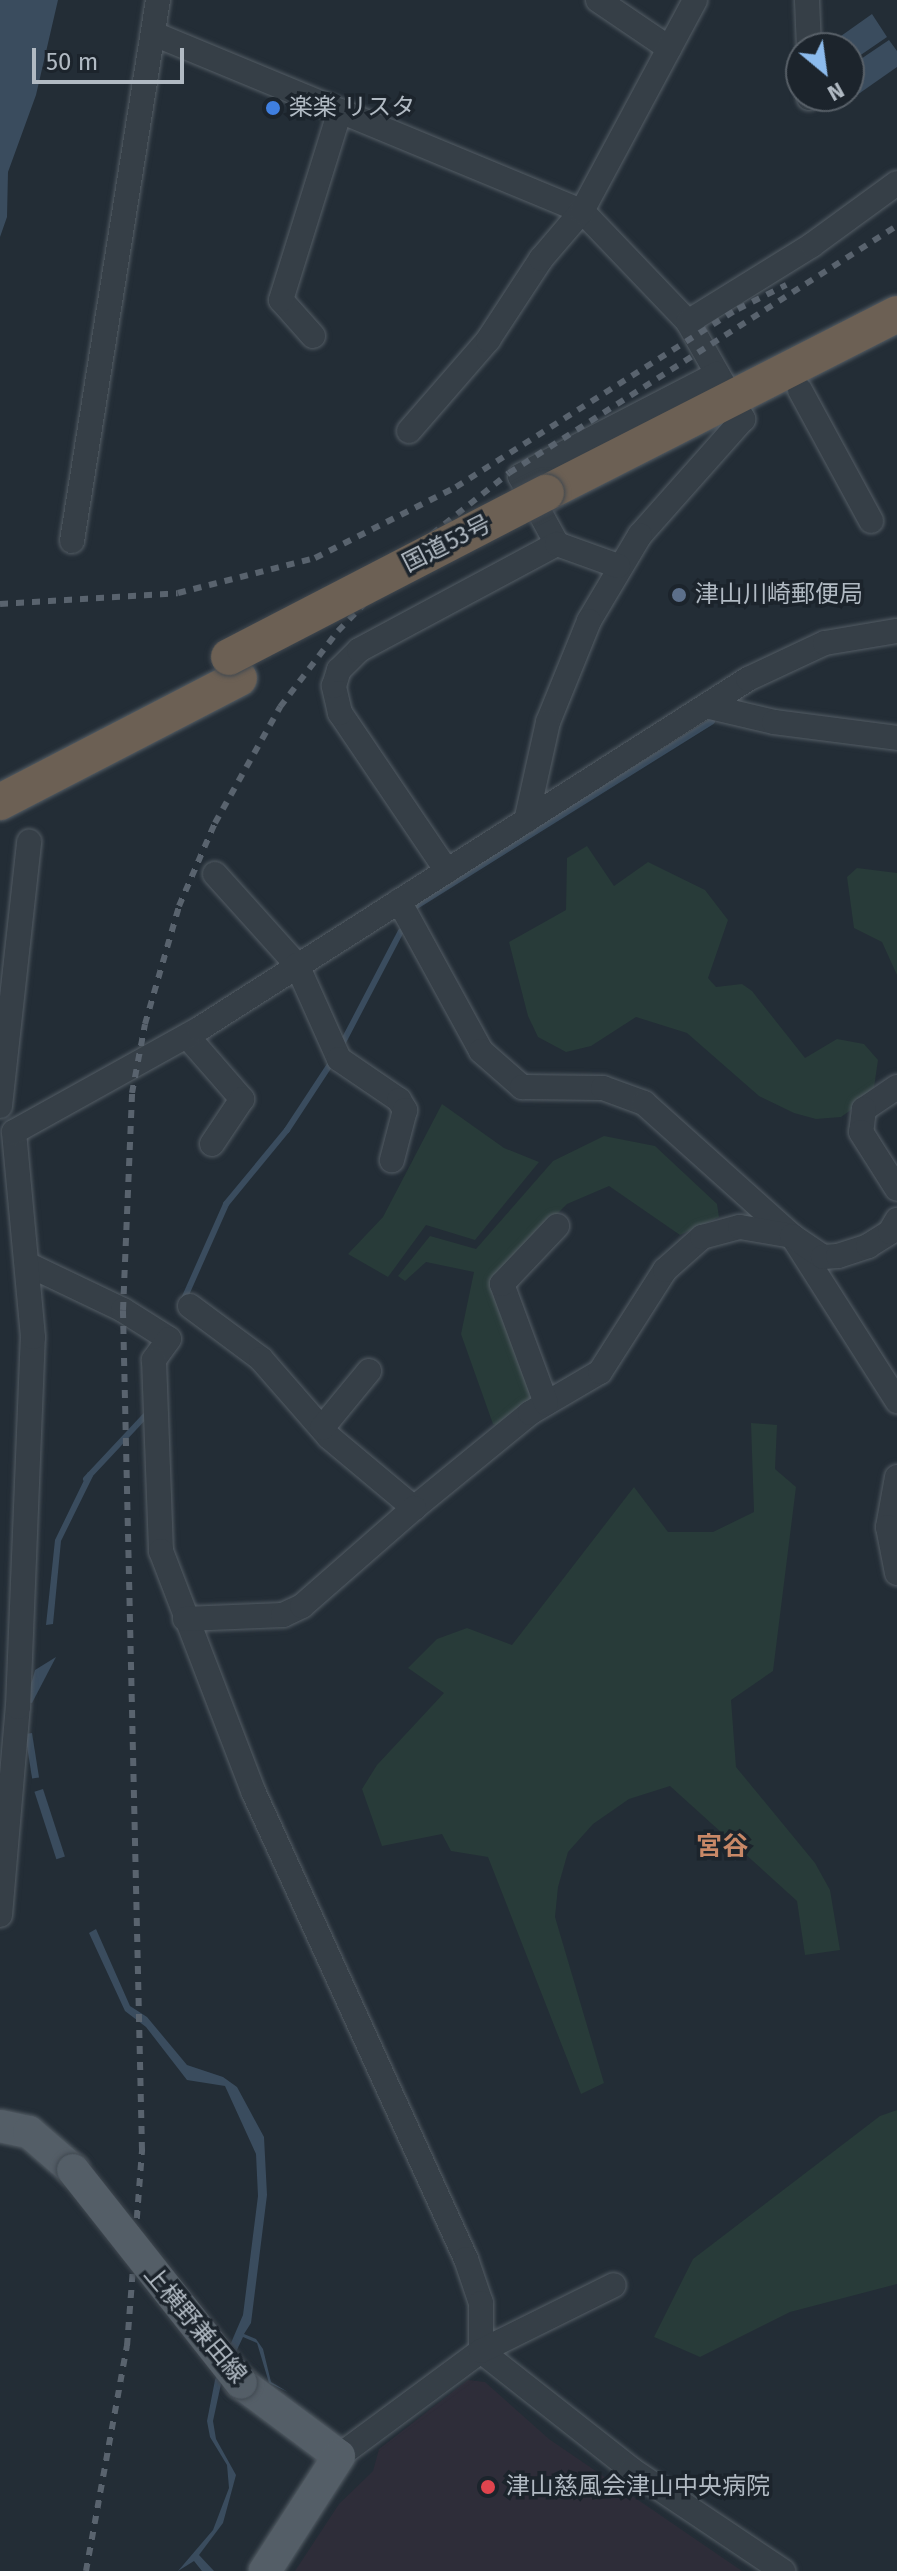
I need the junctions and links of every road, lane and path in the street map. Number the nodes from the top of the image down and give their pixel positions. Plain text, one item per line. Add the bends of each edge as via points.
1 (158, 0) edge
2 (598, 0) edge
3 (695, 0) edge
4 (807, 0) edge
5 (808, 32) edge
6 (154, 34) junction
7 (669, 48) junction
8 (340, 111) junction
9 (897, 183) edge
10 (582, 211) junction
11 (897, 314) edge
12 (688, 322) junction
13 (313, 336) dead end
14 (897, 340) edge
15 (800, 390) junction
16 (731, 397) junction
17 (409, 431) dead end
18 (553, 517) junction
19 (871, 521) dead end
20 (72, 541) dead end
21 (618, 566) junction
22 (897, 631) edge
23 (706, 706) junction
24 (897, 738) edge
25 (12, 784) edge
26 (526, 821) junction
27 (29, 842) dead end
28 (447, 871) junction
29 (215, 874) dead end
30 (399, 901) junction
31 (297, 965) junction
32 (187, 1036) junction
33 (897, 1087) edge
34 (0, 1106) edge
35 (7, 1134) edge
36 (212, 1144) dead end
37 (392, 1160) dead end
38 (897, 1189) edge
39 (897, 1220) edge
40 (557, 1226) dead end
41 (792, 1236) junction
42 (27, 1264) junction
43 (190, 1306) dead end
44 (369, 1371) dead end
45 (897, 1401) edge
46 (546, 1403) junction
47 (322, 1428) junction
48 (897, 1477) edge
49 (414, 1508) junction
50 (897, 1573) edge
51 (185, 1619) junction
52 (0, 1915) edge
53 (0, 2126) edge
54 (614, 2285) dead end
55 (481, 2351) junction
56 (339, 2456) junction
57 (265, 2571) edge
58 (783, 2571) edge

1 - 6 street
2 - 7 street
3 - 7 street
4 - 5 street
6 - 8 street
6 - 20 street
7 - 10 street
8 - 10 street
8 - 13 street via 281,300
9 - 12 street via 812,245
10 - 12 street
10 - 17 street via 541,259 488,340
11 - 16 highway, 国道53号
12 - 16 street
14 - 15 highway, 国道53号
15 - 16 highway, 国道53号
15 - 19 street
16 - 18 highway, 国道53号
16 - 18 street via 520,476
16 - 21 street
18 - 21 street
18 - 25 highway, 国道53号 via 234,667
18 - 28 street via 359,650 335,681 343,718
21 - 26 street via 553,709
22 - 23 street via 825,643 782,660
23 - 24 street via 774,722
23 - 26 street
26 - 28 street
27 - 34 street
28 - 30 street
29 - 31 street
30 - 31 street
30 - 41 street via 481,1051 516,1084 626,1092
31 - 32 street
31 - 37 street via 339,1059 399,1100 405,1110
32 - 35 street
32 - 36 street via 242,1099
33 - 38 street via 864,1109 861,1132
35 - 42 street
39 - 41 street via 890,1232 868,1246 838,1256 823,1257
40 - 46 street via 502,1284
41 - 45 street
41 - 46 street via 740,1227 702,1237 665,1270 600,1372
42 - 51 street via 123,1310 169,1339 154,1360 155,1476 161,1551
42 - 52 street via 33,1337 18,1707
43 - 47 street via 261,1359
44 - 47 street
46 - 49 street
47 - 49 street
48 - 50 street via 888,1527
49 - 51 street via 302,1606 283,1615
51 - 55 street via 254,1793 466,2259 481,2303
53 - 56 main road, 上横野兼田線, bridge via 29,2132 73,2170 241,2383
54 - 55 street
55 - 56 street
55 - 58 street via 632,2470
56 - 57 main road

